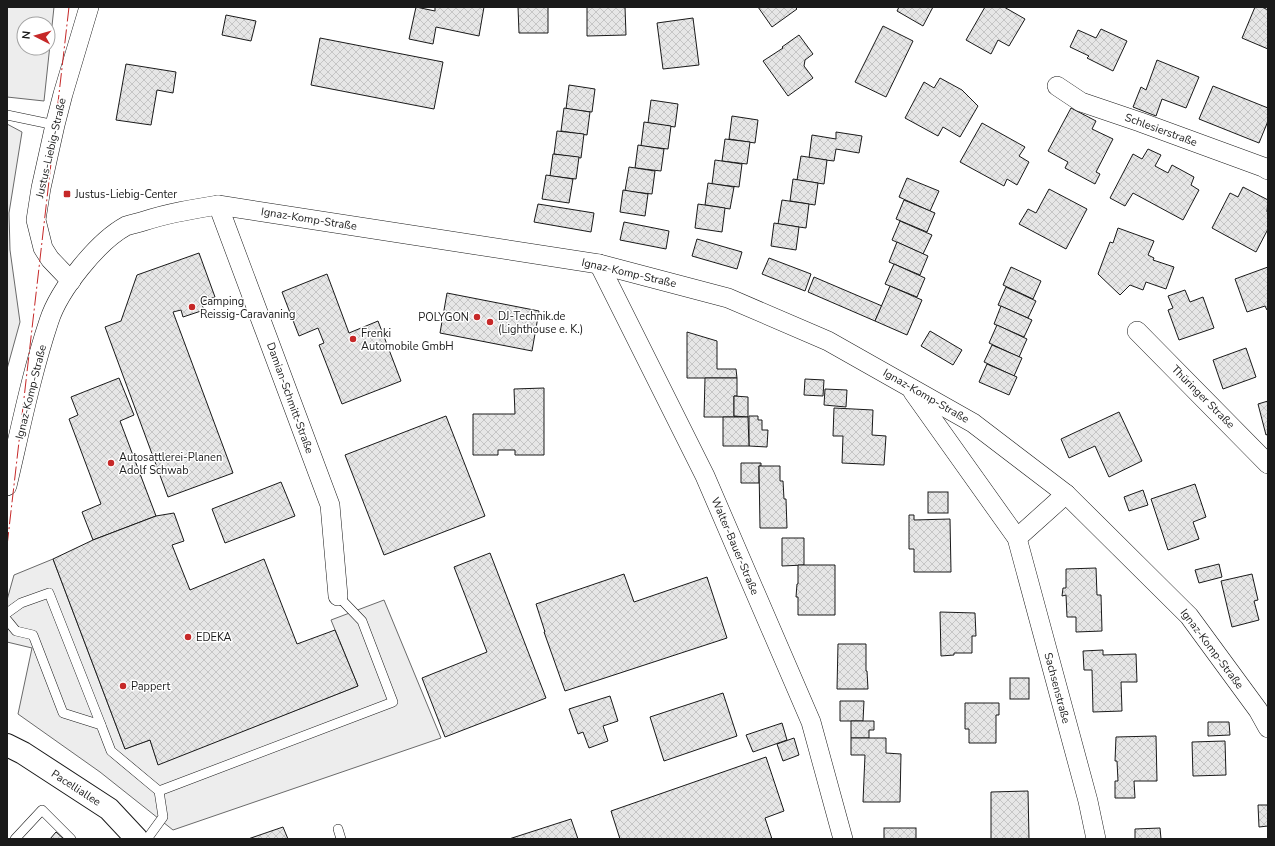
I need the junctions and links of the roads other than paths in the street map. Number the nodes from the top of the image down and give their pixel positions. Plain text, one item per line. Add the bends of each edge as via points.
1 (89, 7) edge
2 (1057, 86) dead end
3 (7, 115) edge
4 (55, 125) junction
5 (1268, 170) edge
6 (218, 205) junction
7 (599, 264) junction
8 (71, 281) junction
9 (1137, 331) dead end
10 (910, 387) junction
11 (1268, 464) edge
12 (7, 486) edge
13 (1066, 494) junction
14 (1017, 538) junction
15 (338, 596) joint
16 (7, 613) edge
17 (7, 620) edge
18 (101, 725) junction
19 (1268, 728) edge
20 (7, 745) edge
21 (159, 791) junction
22 (338, 829) dead end
23 (15, 839) edge
24 (71, 839) edge
25 (137, 839) edge
26 (147, 839) edge
27 (341, 839) edge
28 (843, 839) edge
29 (1096, 839) edge

1 - 4 street, Justus-Liebig-Straße
2 - 5 street, Schlesierstraße via 1081,102
3 - 4 lane
4 - 8 street, Justus-Liebig-Straße via 36,220 42,248
6 - 7 street, Ignaz-Komp-Straße
6 - 8 street, Ignaz-Komp-Straße via 157,216 127,226 102,244
6 - 15 street, Damian-Schmitt-Straße via 330,505
7 - 10 street, Ignaz-Komp-Straße via 728,298 828,341
7 - 28 street, Walter-Bauer-Straße via 705,476 811,722
8 - 12 street, Ignaz-Komp-Straße via 49,321
9 - 11 street, Thüringer Straße
10 - 13 street, Ignaz-Komp-Straße via 974,423
10 - 14 street, Sachsenstraße
13 - 14 street
13 - 19 street, Ignaz-Komp-Straße via 1189,616 1258,710
14 - 29 street, Sachsenstraße
15 - 21 lane via 362,621 393,702
16 - 18 lane via 21,603 49,593
17 - 18 lane via 16,631 33,635 63,713
18 - 21 lane via 111,751
20 - 25 main road, Pacelliallee via 109,809
21 - 26 lane via 163,817
22 - 27 lane
23 - 24 lane via 42,810

